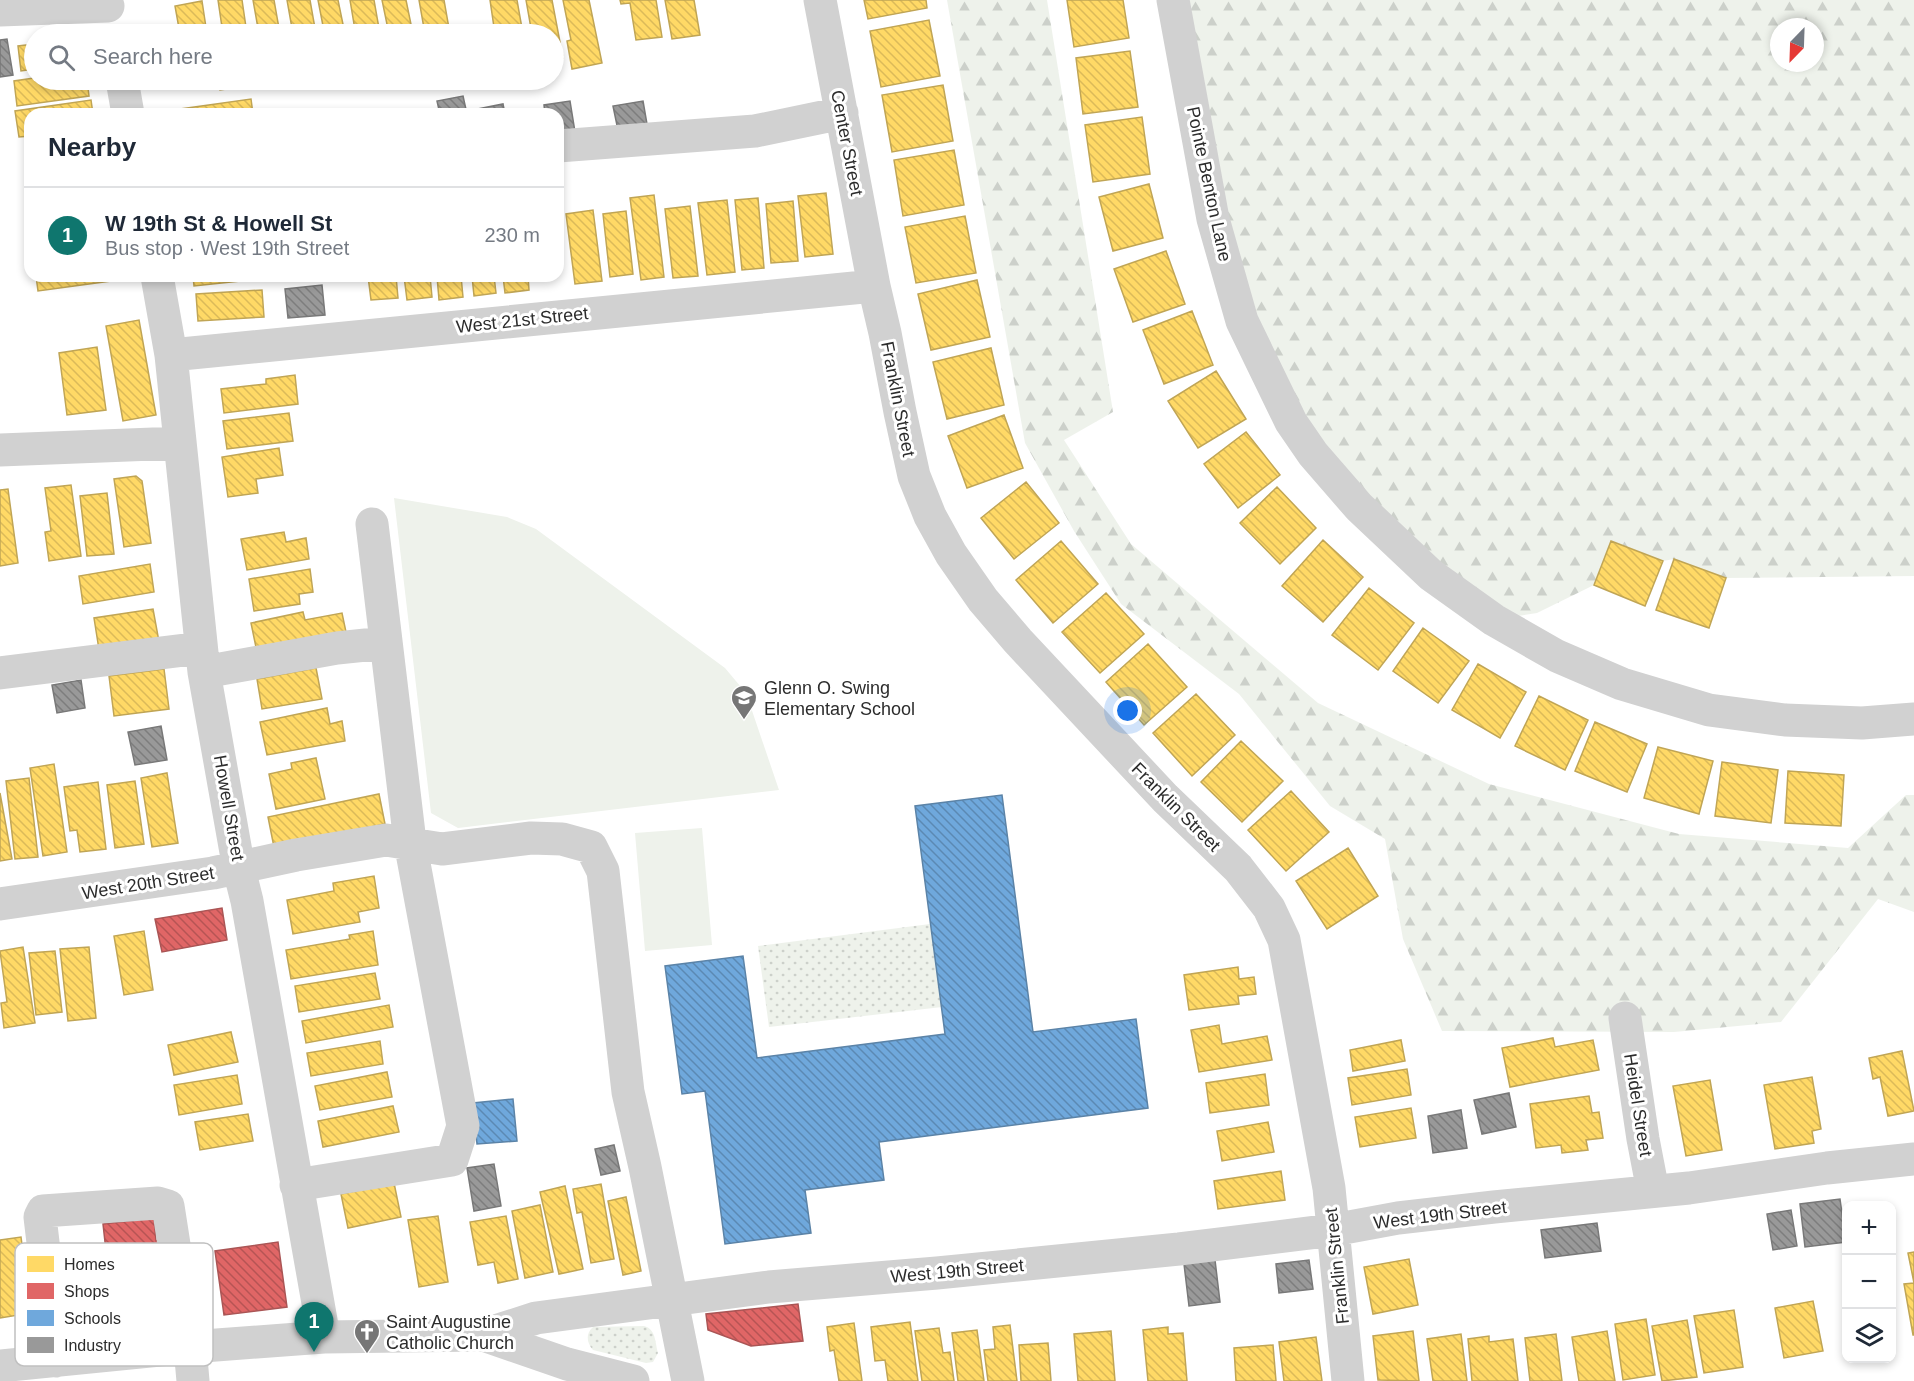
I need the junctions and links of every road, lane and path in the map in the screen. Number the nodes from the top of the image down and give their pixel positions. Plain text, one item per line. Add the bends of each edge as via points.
1 (820, 0) edge
2 (1173, 0) edge
3 (0, 10) edge
4 (109, 14) edge
5 (124, 90) edge
6 (127, 108) edge
7 (842, 113) junction
8 (564, 146) edge
9 (158, 282) edge
10 (874, 286) junction
11 (171, 355) junction
12 (179, 443) junction
13 (0, 450) edge
14 (372, 524) dead end
15 (385, 643) junction
16 (203, 660) junction
17 (0, 673) edge
18 (1914, 719) edge
19 (410, 842) junction
20 (239, 869) junction
21 (0, 904) edge
22 (1625, 1018) dead end
23 (1914, 1159) edge
24 (296, 1185) junction
25 (1653, 1191) junction
26 (1333, 1230) junction
27 (43, 1243) edge
28 (174, 1243) edge
29 (671, 1300) junction
30 (483, 1335) junction
31 (324, 1337) junction
32 (213, 1345) edge
33 (15, 1364) edge
34 (0, 1366) edge
35 (192, 1366) edge
36 (193, 1381) edge
37 (633, 1381) edge
38 (688, 1381) edge
39 (1348, 1381) edge

1 - 7 street, Center Street
2 - 18 street, Pointe Benton Lane via 1213,219 1242,321 1291,422 1359,507 1431,575 1494,620 1557,656 1622,684 1709,710 1785,720 1862,723
3 - 4 street
5 - 6 street
7 - 8 street via 755,131
7 - 10 street, Center Street
9 - 11 street, Howell Street
10 - 11 street, West 21st Street
10 - 26 street, Franklin Street via 914,476 951,554 1018,641 1165,798 1238,868 1269,908 1284,939 1290,966
11 - 12 street, Howell Street
12 - 13 street
12 - 16 street, Howell Street
14 - 15 street
15 - 16 street
15 - 19 street
16 - 17 street
16 - 20 street, Howell Street
19 - 20 street, West 20th Street via 386,840
19 - 24 street via 463,1126 452,1160
19 - 29 street, West 20th Street via 442,849 531,838 562,839 591,847 603,871 628,1092
20 - 21 street, West 20th Street
20 - 24 street, Howell Street via 248,901
22 - 25 street, Heidel Street
23 - 25 street, West 19th Street
24 - 31 street, Howell Street
25 - 26 street, West 19th Street via 1398,1218
26 - 29 street, West 19th Street
26 - 39 street, Franklin Street
27 - 28 street via 40,1217 43,1211 158,1203 168,1206
29 - 30 street, West 19th Street via 536,1318
29 - 38 street
30 - 31 street, West 19th Street
30 - 37 street via 567,1364
31 - 32 street, West 19th Street
33 - 34 street, West 19th Street
35 - 36 street

